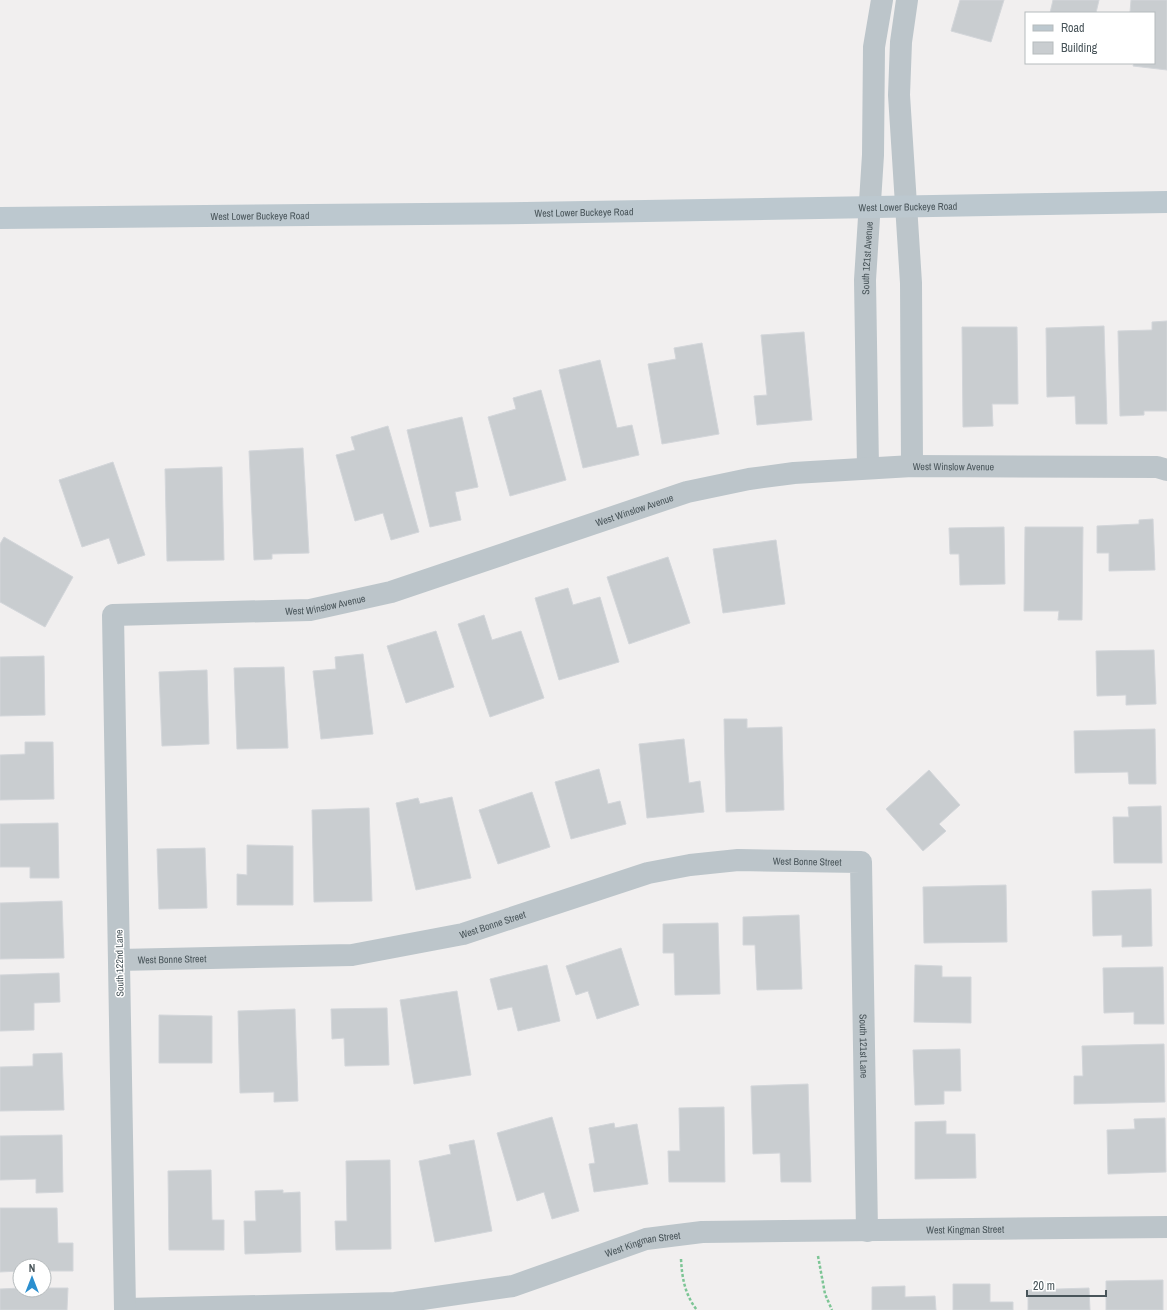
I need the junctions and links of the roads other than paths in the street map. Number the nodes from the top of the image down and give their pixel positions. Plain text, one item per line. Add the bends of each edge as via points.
1 (882, 0) edge
2 (908, 0) edge
3 (1167, 202) edge
4 (905, 207) junction
5 (870, 208) junction
6 (0, 218) edge
7 (912, 466) junction
8 (868, 468) junction
9 (1167, 470) edge
10 (113, 616) joint
11 (861, 862) joint
12 (119, 960) junction
13 (1167, 1227) edge
14 (867, 1231) junction
15 (125, 1309) edge

1 - 5 street, South 121st Avenue via 874,53
2 - 4 street via 901,42 899,80
3 - 4 main road, West Lower Buckeye Road
4 - 5 main road, West Lower Buckeye Road
4 - 7 street via 911,283
5 - 6 main road, West Lower Buckeye Road
5 - 8 street, South 121st Avenue via 865,280
7 - 8 street, West Winslow Avenue
7 - 9 street, West Winslow Avenue via 1157,467
8 - 10 street, West Winslow Avenue via 749,479 688,492 391,592 310,610
10 - 12 street, South 122nd Lane
11 - 12 street, West Bonne Street via 738,860 690,864 648,873 463,934 352,955
11 - 14 street, South 121st Lane
12 - 15 street, South 122nd Lane
13 - 14 street, West Kingman Street
14 - 15 street, West Kingman Street via 702,1232 646,1239 513,1286 395,1303

